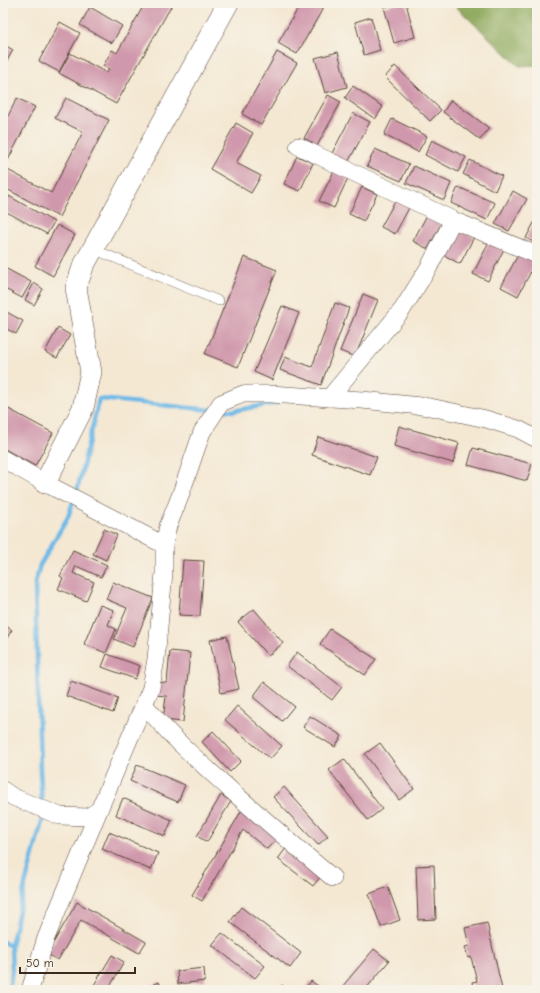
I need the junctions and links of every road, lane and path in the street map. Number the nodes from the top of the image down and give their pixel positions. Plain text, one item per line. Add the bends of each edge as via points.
1 (228, 3) edge
2 (298, 146) dead end
3 (453, 220) junction
4 (93, 249) junction
5 (537, 255) edge
6 (219, 301) dead end
7 (329, 398) junction
8 (537, 439) edge
9 (3, 459) edge
10 (45, 483) junction
11 (164, 545) junction
12 (144, 704) junction
13 (3, 790) edge
14 (99, 810) junction
15 (333, 878) dead end
16 (30, 990) edge

1 - 4 street
2 - 3 street
3 - 5 street
3 - 7 street via 429,267 402,310
4 - 6 lane
4 - 10 street via 76,288 91,372 83,408
7 - 8 street via 430,406 486,418 518,429
7 - 11 street via 243,394 221,403 202,432 180,499 168,526
9 - 10 street
10 - 11 street
11 - 12 street via 156,659 151,688
12 - 14 street
12 - 15 street via 157,721 196,759
13 - 14 street via 13,797 60,816 88,817
14 - 16 street via 46,938

